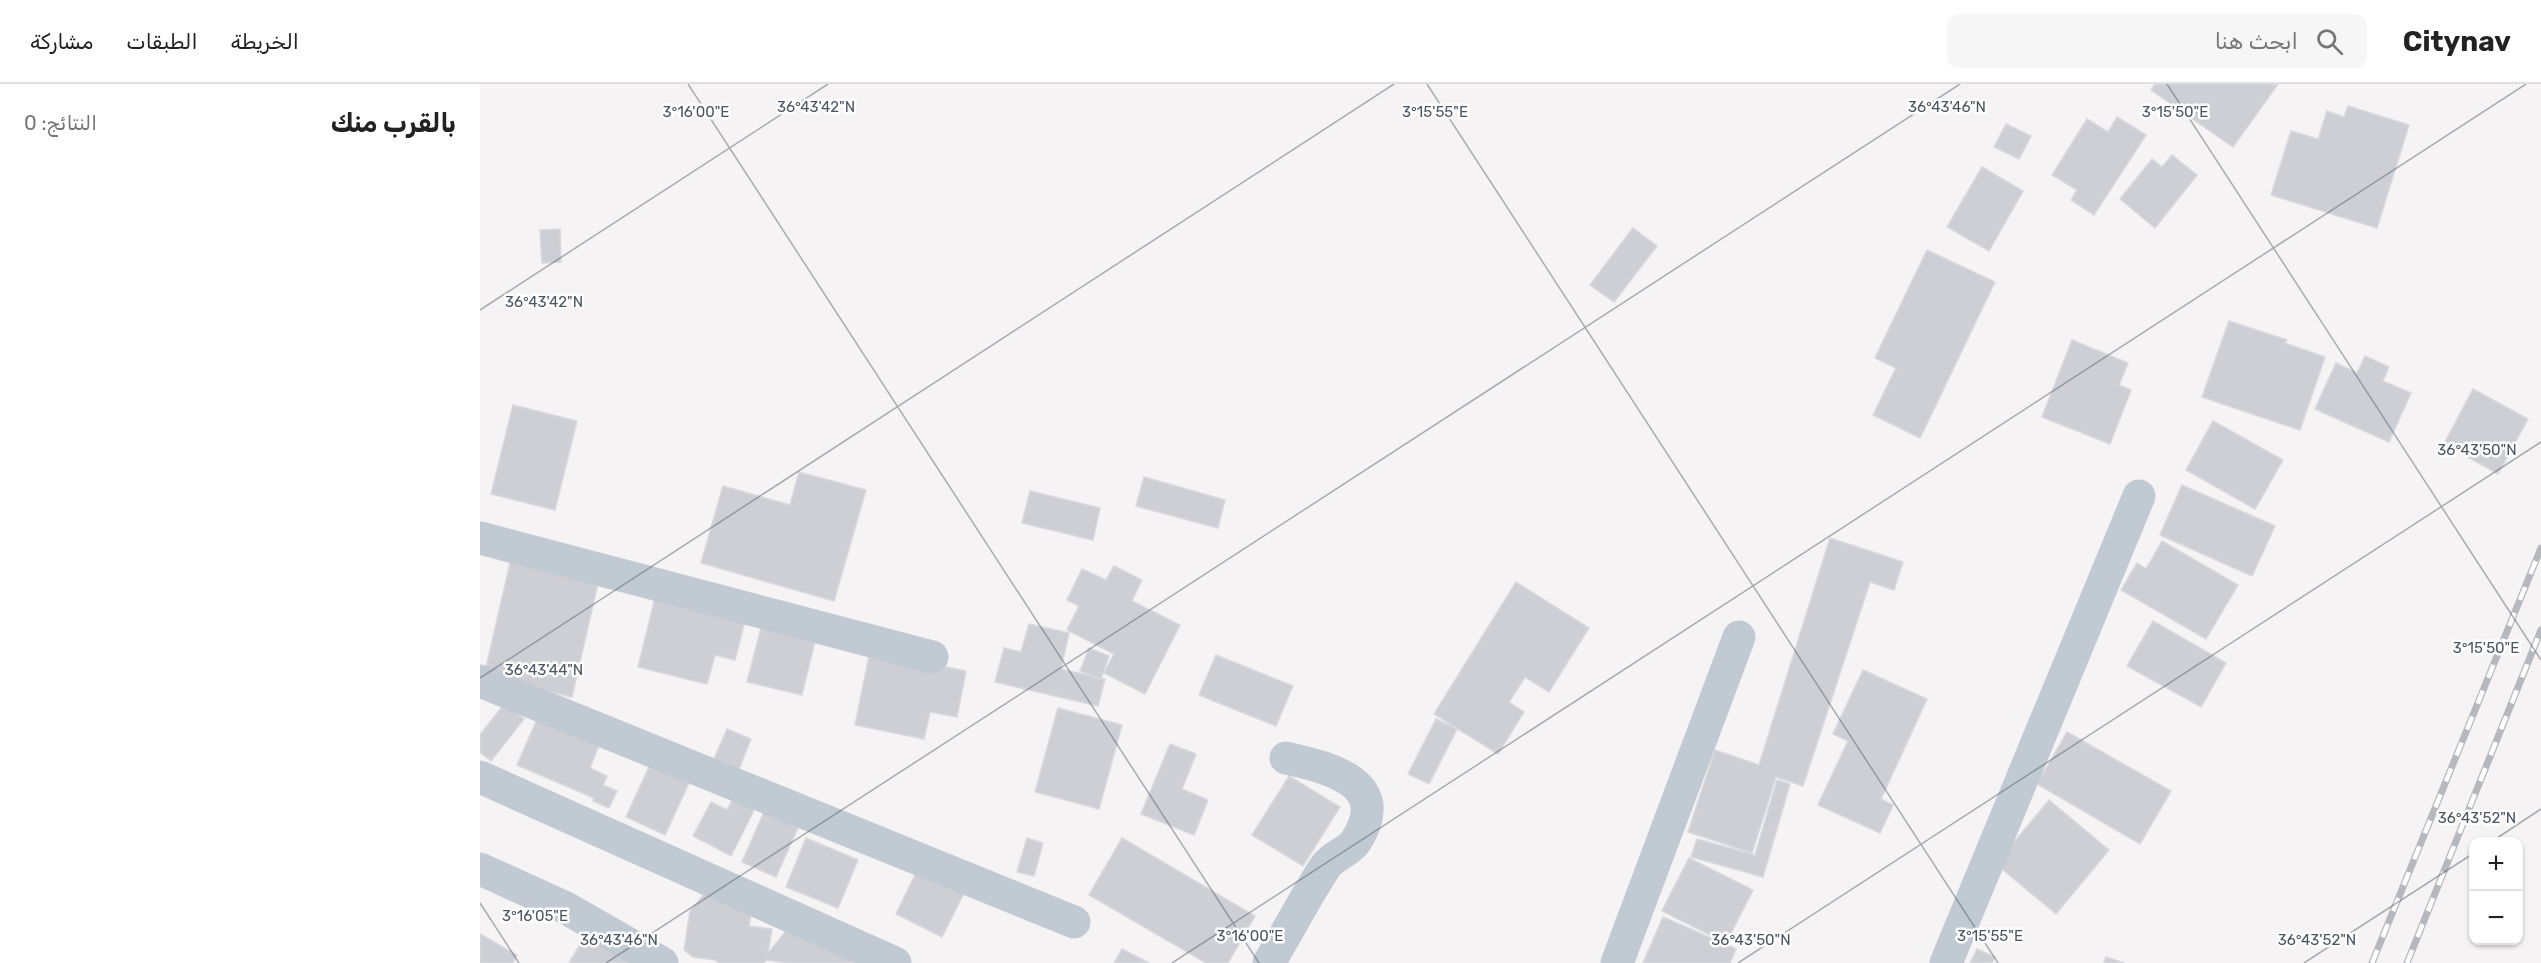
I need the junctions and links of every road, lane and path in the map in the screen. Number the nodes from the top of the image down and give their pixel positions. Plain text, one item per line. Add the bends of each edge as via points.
1 (2139, 496) dead end
2 (480, 538) edge
3 (1739, 637) dead end
4 (932, 657) dead end
5 (480, 681) edge
6 (1286, 758) dead end
7 (480, 777) edge
8 (480, 869) edge
9 (1074, 922) dead end
10 (662, 963) edge
11 (895, 963) edge
12 (1269, 963) edge
13 (1617, 963) edge
14 (1946, 963) edge

1 - 14 street
2 - 4 street
3 - 13 street
5 - 9 street
6 - 12 street via 1342,774 1363,790 1368,816 1356,843 1327,864
7 - 11 street
8 - 10 street via 566,908

